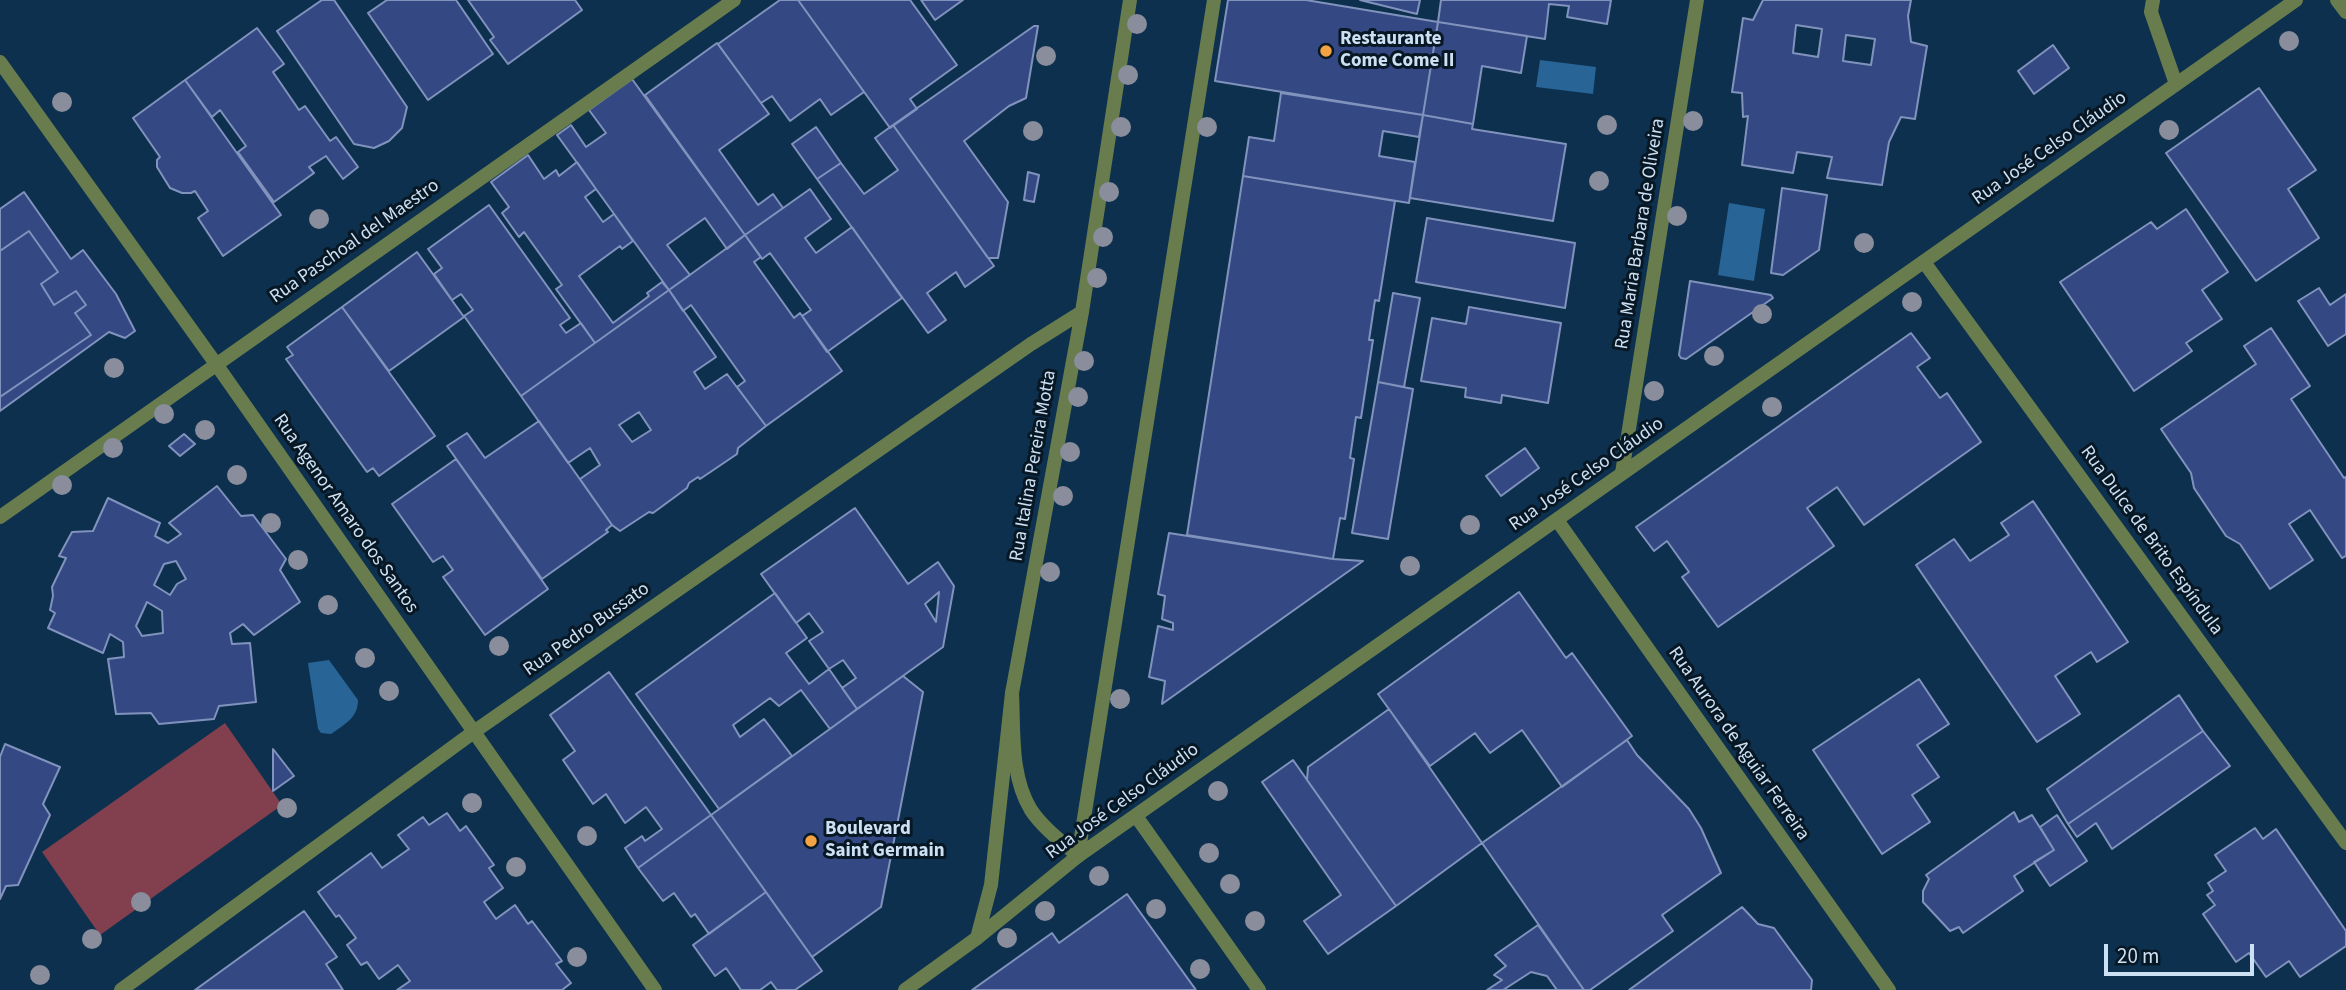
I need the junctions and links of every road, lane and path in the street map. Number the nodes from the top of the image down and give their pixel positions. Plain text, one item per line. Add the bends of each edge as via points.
1 (734, 0) edge
2 (1130, 0) edge
3 (1214, 0) edge
4 (1697, 0) edge
5 (2153, 0) edge
6 (2296, 0) edge
7 (2337, 0) edge
8 (2346, 12) edge
9 (0, 62) edge
10 (2176, 85) junction
11 (1924, 262) junction
12 (1082, 312) junction
13 (216, 363) junction
14 (1622, 474) junction
15 (0, 517) edge
16 (1557, 520) junction
17 (1012, 693) junction
18 (475, 732) junction
19 (1136, 816) junction
20 (2346, 844) edge
21 (1078, 856) junction
22 (976, 938) junction
23 (121, 990) edge
24 (655, 990) edge
25 (905, 990) edge
26 (1259, 990) edge
27 (1889, 990) edge

1 - 13 street, Rua Paschoal del Maestro
2 - 12 street, Rua Italina Pereira Motta
3 - 21 street
4 - 14 street, Rua Maria Barbara de Oliveira
5 - 10 street via 2151,12
6 - 10 street, Rua José Celso Cláudio
7 - 8 street
9 - 13 street, Rua Agenor Amaro dos Santos
10 - 11 street, Rua José Celso Cláudio
11 - 14 street, Rua José Celso Cláudio
11 - 20 street, Rua Dulce de Brito Espíndula
12 - 17 street, Rua Italina Pereira Motta
12 - 18 street, Rua Pedro Bussato
13 - 15 street, Rua Paschoal del Maestro
13 - 18 street, Rua Agenor Amaro dos Santos
14 - 16 street, Rua José Celso Cláudio
16 - 19 street, Rua José Celso Cláudio
16 - 27 street, Rua Aurora de Aguiar Ferreira
17 - 21 street via 1021,787 1032,811
17 - 22 street, Rua Italina Pereira Motta via 991,885
18 - 23 street, Rua Pedro Bussato
18 - 24 street, Rua Agenor Amaro dos Santos
19 - 21 street, Rua José Celso Cláudio
19 - 26 street
21 - 22 street, Rua José Celso Cláudio
22 - 25 street, Rua José Celso Cláudio

